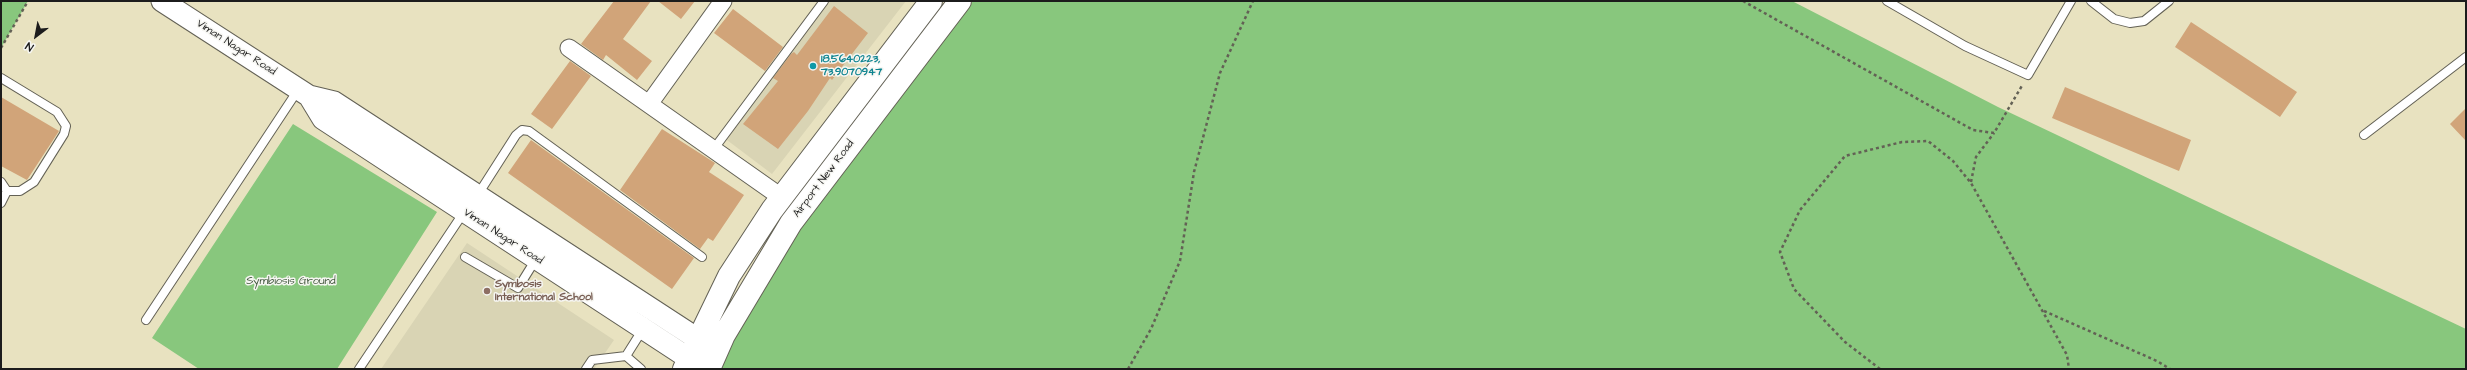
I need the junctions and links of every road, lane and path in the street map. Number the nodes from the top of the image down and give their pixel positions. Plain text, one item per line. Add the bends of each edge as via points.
1 (28, 1) edge
2 (162, 1) edge
3 (723, 1) edge
4 (824, 1) edge
5 (931, 1) edge
6 (960, 1) edge
7 (1253, 1) edge
8 (1743, 1) edge
9 (1886, 1) edge
10 (2071, 1) edge
11 (2090, 1) edge
12 (2168, 1) edge
13 (1, 48) edge
14 (569, 48) dead end
15 (2466, 57) edge
16 (2028, 75) junction
17 (1, 78) edge
18 (304, 93) junction
19 (649, 104) junction
20 (1994, 133) junction
21 (2364, 135) dead end
22 (713, 150) junction
23 (1, 182) edge
24 (1971, 183) junction
25 (7, 191) junction
26 (781, 197) junction
27 (1, 203) edge
28 (471, 204) junction
29 (465, 257) dead end
30 (702, 257) dead end
31 (536, 258) junction
32 (2043, 311) junction
33 (146, 320) dead end
34 (644, 329) junction
35 (626, 356) junction
36 (700, 359) edge
37 (359, 369) edge
38 (586, 369) edge
39 (641, 369) edge
40 (1128, 369) edge
41 (1880, 369) edge
42 (2069, 369) edge
43 (2170, 369) edge

1 - 13 path
2 - 18 street, Viman Nagar Road
3 - 19 street
4 - 22 lane
5 - 26 main road, Airport New Road
6 - 36 main road, Airport New Road via 791,223 724,335
7 - 40 path via 1220,73 1194,172 1180,261 1151,329
8 - 20 path via 1973,130
9 - 16 lane via 1965,46
10 - 16 lane
11 - 12 lane via 2114,19 2130,23 2144,21
14 - 19 street
15 - 21 lane
16 - 20 path
17 - 25 lane via 57,112 66,126 64,134 34,182 20,191
18 - 28 street, Viman Nagar Road via 323,119
18 - 33 lane
19 - 22 street
20 - 24 path via 1976,157
22 - 26 street
23 - 25 lane
24 - 32 path
24 - 41 path via 1953,161 1928,141 1902,142 1845,156 1800,210 1780,252 1794,289 1845,342
25 - 27 lane
26 - 36 main road, Airport New Road via 729,276
28 - 30 lane via 516,135 522,130 529,131
28 - 31 street, Viman Nagar Road
28 - 36 street, Viman Nagar Road
28 - 37 lane
29 - 31 lane via 518,288
31 - 34 street, Viman Nagar Road
32 - 42 path via 2068,355
32 - 43 path via 2157,360
34 - 35 lane
34 - 36 street, Viman Nagar Road
35 - 38 lane via 592,360
35 - 39 lane

